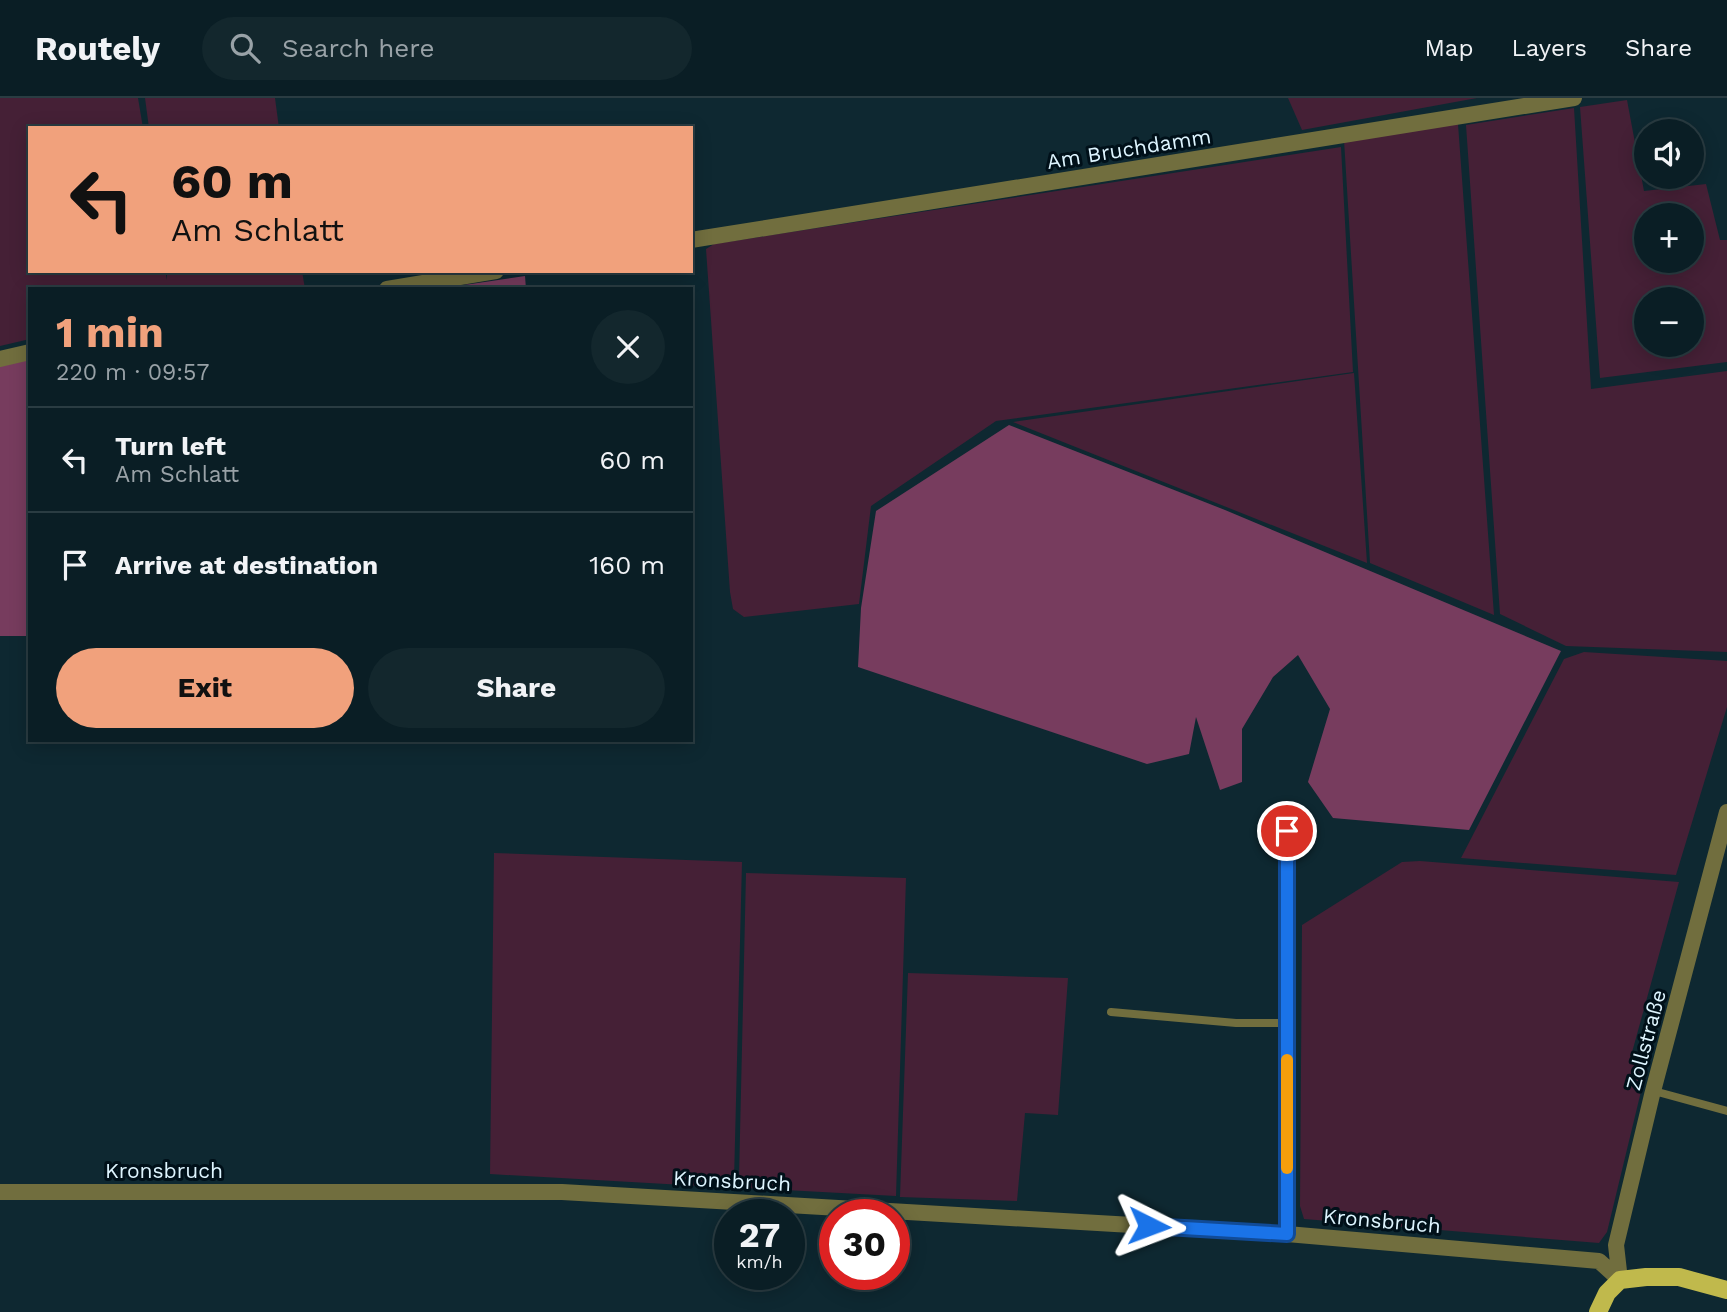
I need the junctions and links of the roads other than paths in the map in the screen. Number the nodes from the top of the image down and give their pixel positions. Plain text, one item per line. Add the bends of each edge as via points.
1 (1574, 98) edge
2 (693, 240) edge
3 (484, 273) edge
4 (399, 287) edge
5 (28, 352) edge
6 (0, 359) edge
7 (1727, 812) edge
8 (1287, 831) dead end
9 (1111, 1012) dead end
10 (1287, 1024) junction
11 (1654, 1091) junction
12 (1727, 1111) edge
13 (0, 1192) edge
14 (1287, 1234) junction
15 (1620, 1280) junction
16 (1727, 1290) edge
17 (1598, 1312) edge

1 - 2 street, Am Bruchdamm
3 - 4 street
5 - 6 street
7 - 11 street, Zollstraße
8 - 10 street
9 - 10 lane
10 - 14 street
11 - 12 lane
11 - 15 street, Zollstraße via 1616,1244
13 - 14 street, Kronsbruch via 562,1192
14 - 15 street, Kronsbruch via 1599,1261
15 - 16 main road via 1679,1277
15 - 17 main road

